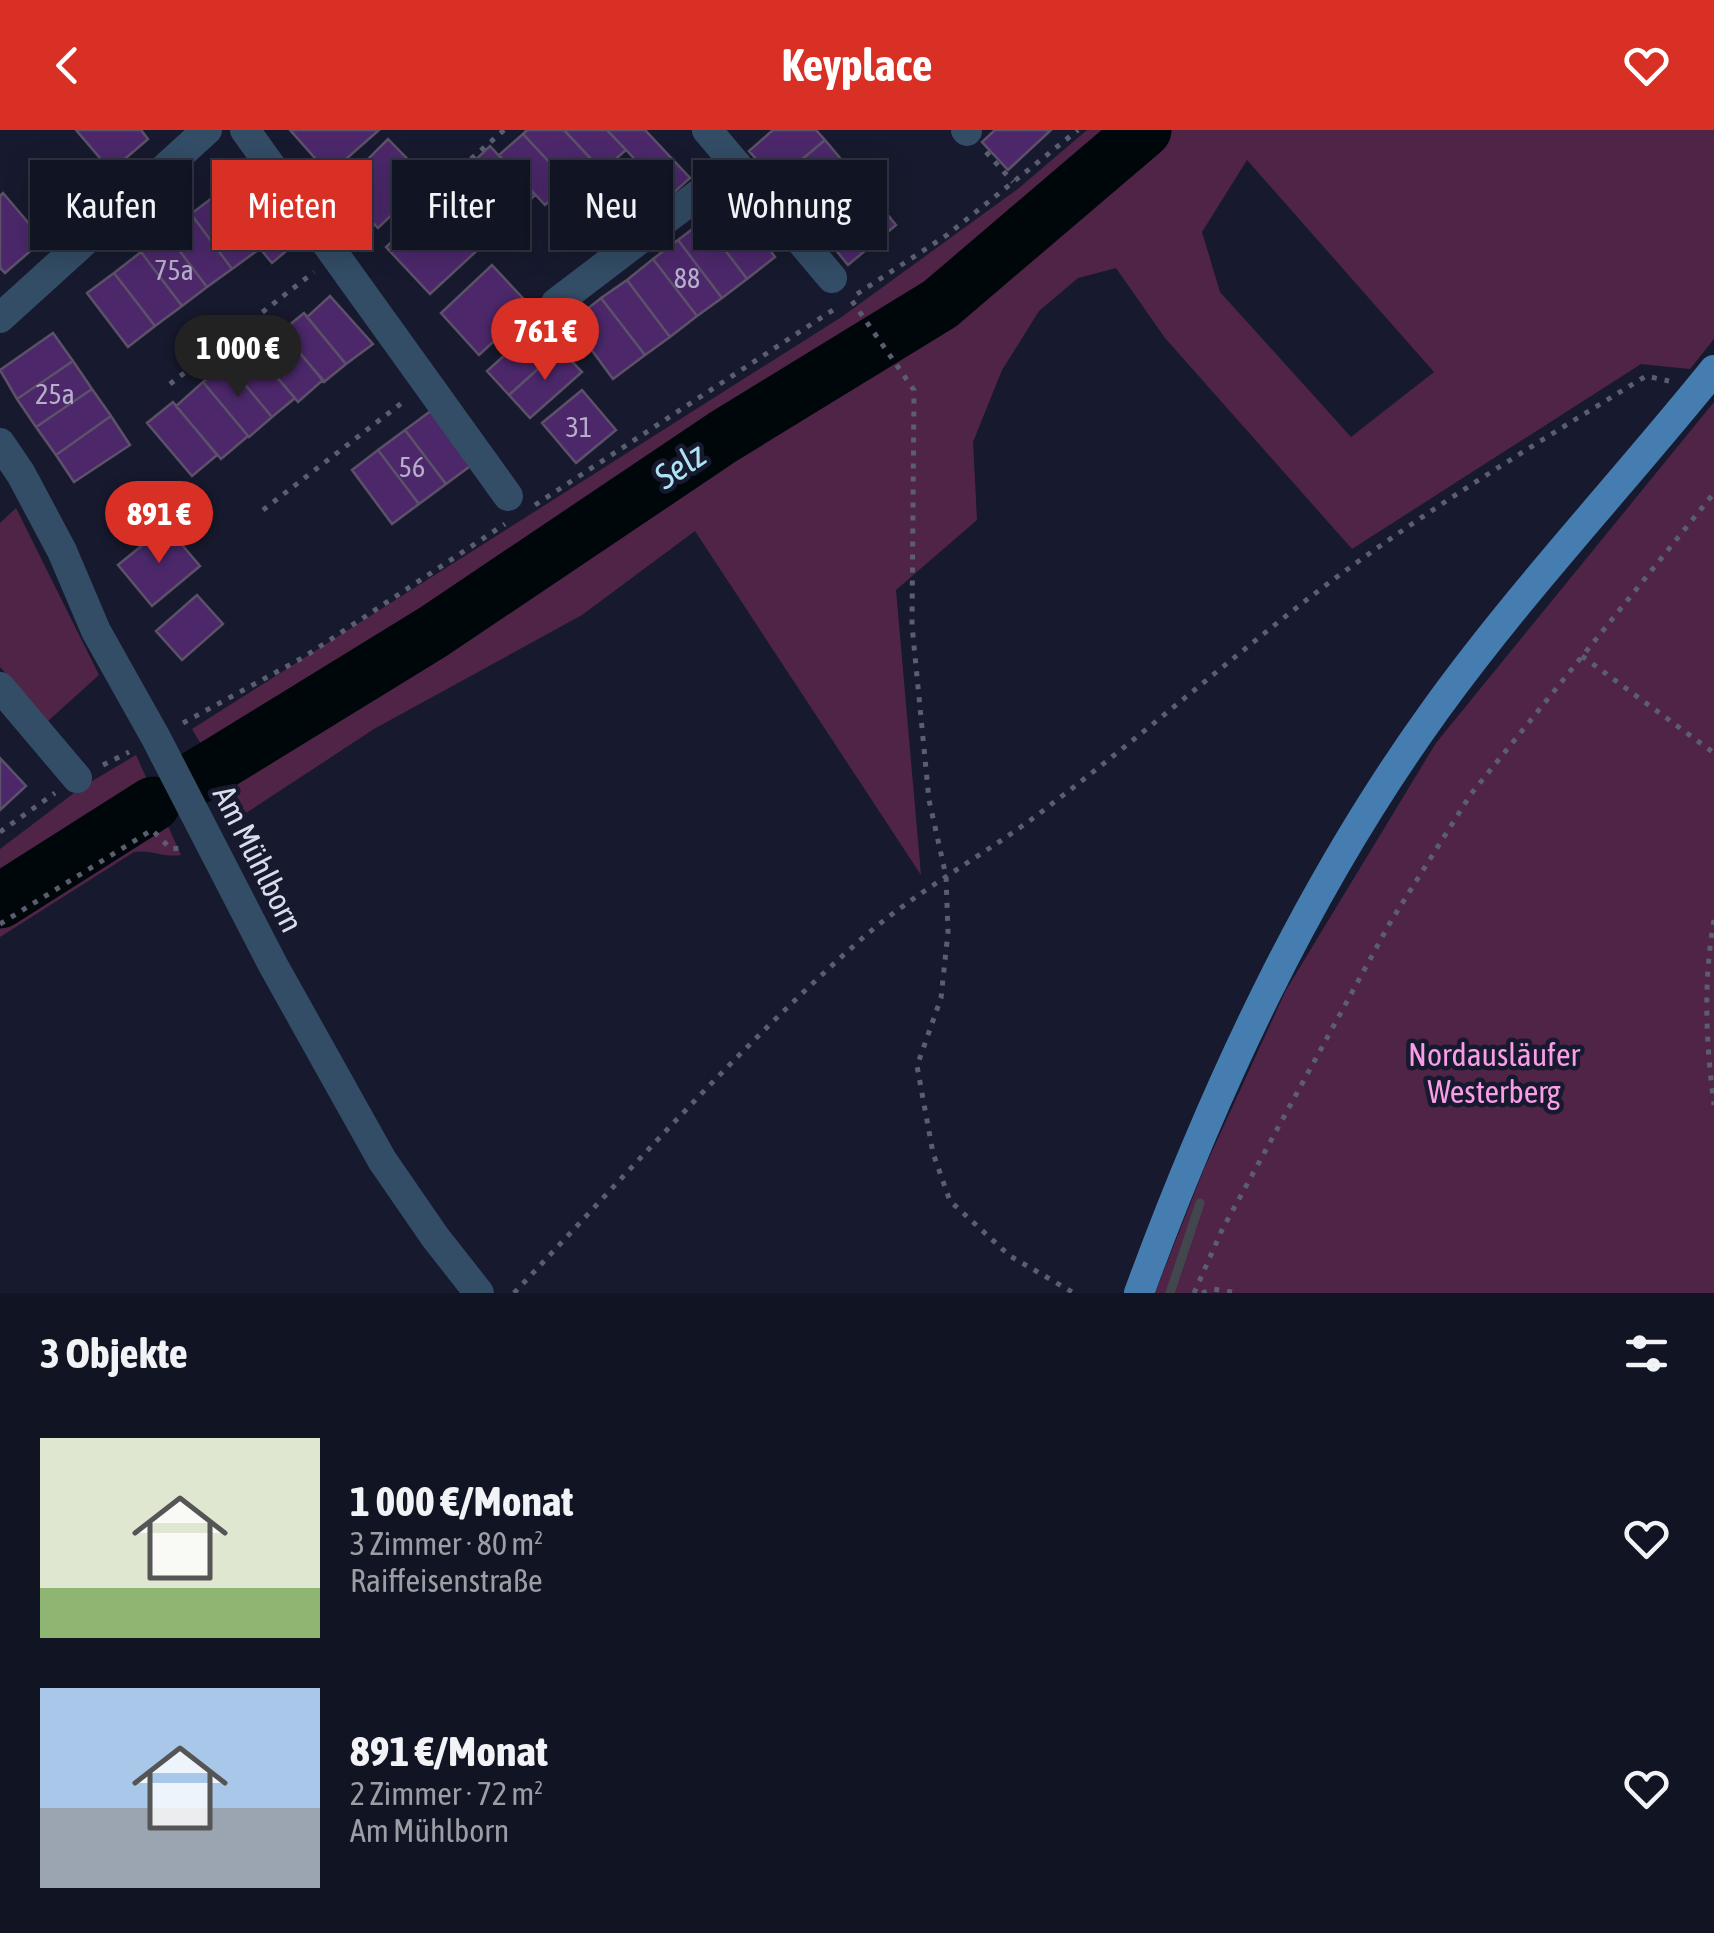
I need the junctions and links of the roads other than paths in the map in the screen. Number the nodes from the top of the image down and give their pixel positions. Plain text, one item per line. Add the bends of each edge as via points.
1 (207, 130) edge
2 (245, 130) edge
3 (707, 130) edge
4 (732, 160) edge
5 (693, 199) edge
6 (809, 250) edge
7 (841, 288) road end
8 (556, 303) dead end
9 (0, 318) edge
10 (1714, 370) edge
11 (0, 443) edge
12 (512, 511) road end
13 (0, 687) edge
14 (77, 778) road end
15 (478, 1293) edge
16 (1140, 1293) edge

1 - 9 street
2 - 12 street
3 - 4 street
5 - 8 street
6 - 7 street
10 - 16 main road via 1478,652 1376,800 1238,1054
11 - 15 street, Am Mühlborn via 382,1160
13 - 14 street

